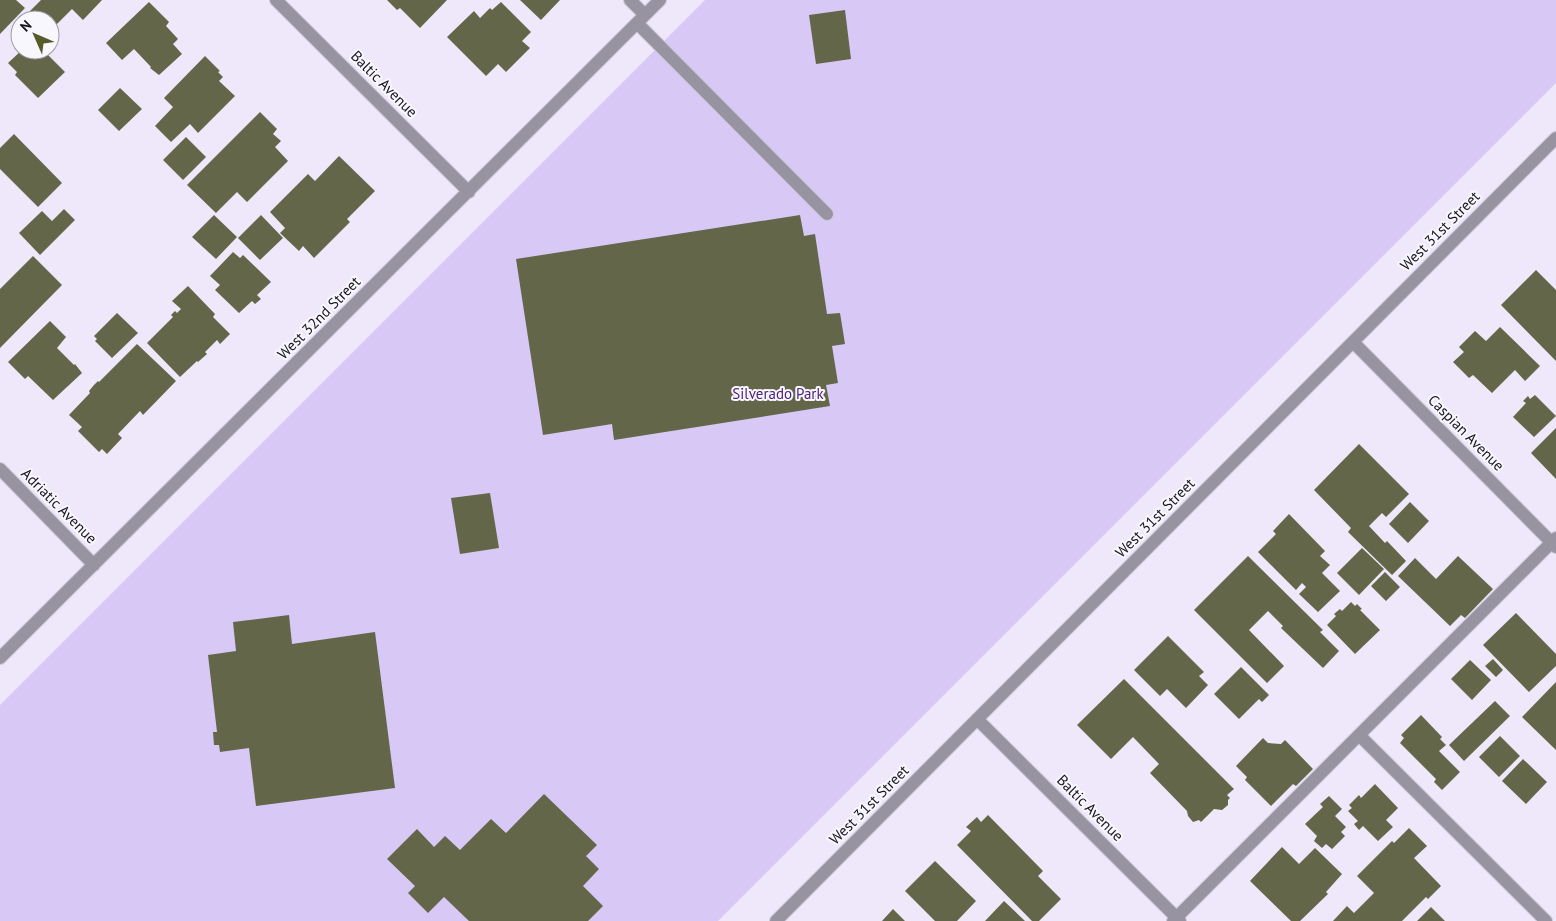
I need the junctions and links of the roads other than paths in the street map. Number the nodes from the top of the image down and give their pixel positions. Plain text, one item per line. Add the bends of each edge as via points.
1 (276, 0) edge
2 (630, 0) edge
3 (660, 0) edge
4 (641, 19) junction
5 (1556, 138) edge
6 (469, 192) junction
7 (827, 214) dead end
8 (1353, 342) junction
9 (0, 469) edge
10 (1555, 543) edge
11 (94, 565) junction
12 (0, 658) edge
13 (978, 719) junction
14 (1359, 735) junction
15 (1176, 920) edge
16 (776, 921) edge
17 (1546, 921) edge

1 - 6 street, Baltic Avenue
2 - 4 street
3 - 4 street, West 32nd Street
4 - 6 street, West 32nd Street
4 - 7 street
5 - 8 street, West 31st Street
6 - 11 street, West 32nd Street
8 - 10 street, Caspian Avenue
8 - 13 street, West 31st Street
9 - 11 street, Adriatic Avenue
10 - 14 street
11 - 12 street, West 32nd Street
13 - 15 street, Baltic Avenue
13 - 16 street, West 31st Street
14 - 15 street
14 - 17 street

